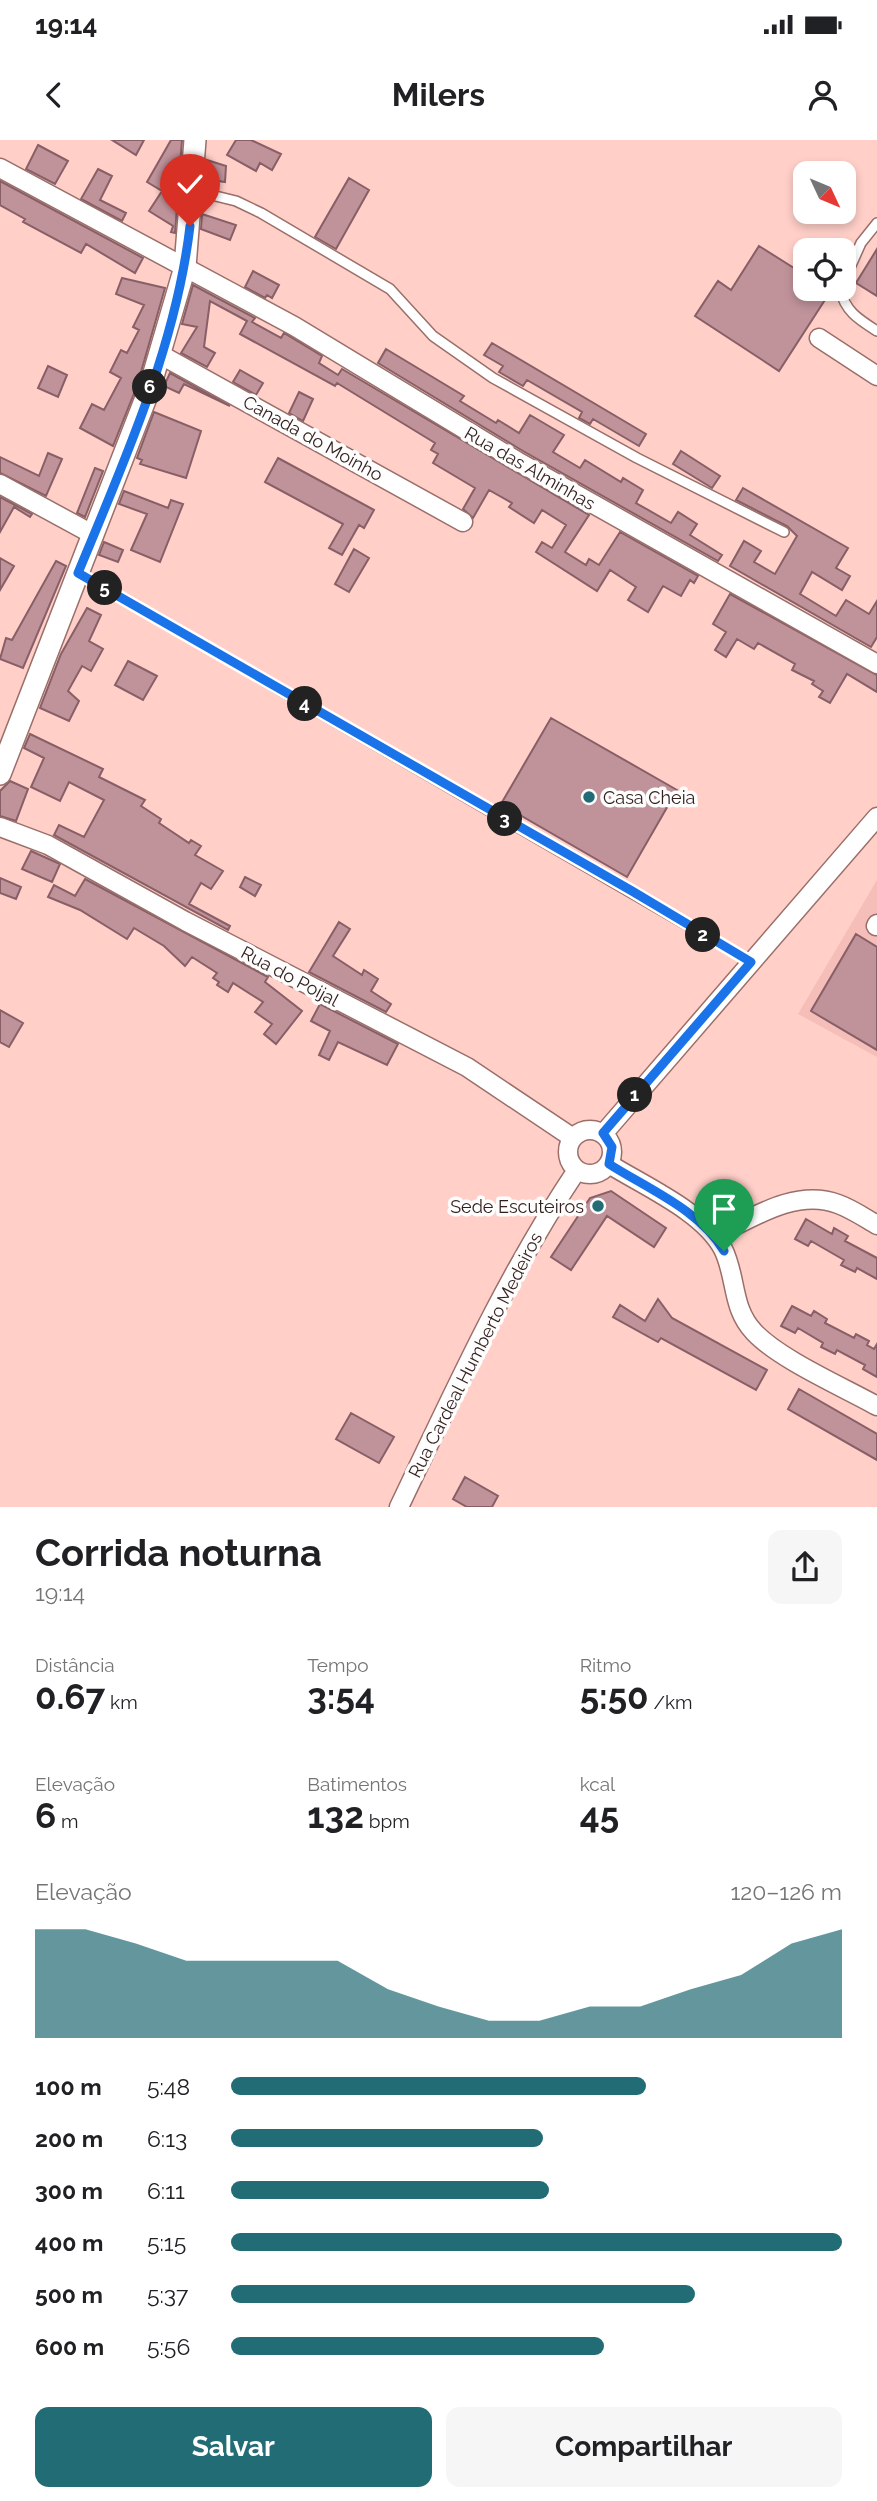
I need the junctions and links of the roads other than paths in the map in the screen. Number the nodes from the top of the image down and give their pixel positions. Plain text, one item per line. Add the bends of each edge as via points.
1 (195, 140) edge
2 (0, 168) edge
3 (191, 190) junction
4 (877, 223) edge
5 (856, 254) edge
6 (185, 267) junction
7 (844, 301) edge
8 (877, 331) edge
9 (818, 338) dead end
10 (161, 355) junction
11 (877, 376) edge
12 (0, 484) edge
13 (463, 523) dead end
14 (784, 532) dead end
15 (94, 535) junction
16 (78, 573) junction
17 (877, 664) edge
18 (0, 774) edge
19 (877, 817) edge
20 (0, 827) edge
21 (751, 962) junction
22 (603, 1133) junction
23 (573, 1138) junction
24 (609, 1164) junction
25 (577, 1170) junction
26 (877, 1225) edge
27 (715, 1236) junction
28 (877, 1406) edge
29 (399, 1507) edge

1 - 3 street
2 - 6 street, Rua das Alminhas
3 - 6 street
3 - 14 lane via 236,201 261,214 390,289 433,336 494,378 625,452
4 - 5 lane
6 - 10 street
6 - 17 street, Rua das Alminhas
7 - 8 lane
9 - 11 street
10 - 13 street, Canada do Moinho
10 - 15 street
12 - 15 street
15 - 16 street
16 - 18 street
16 - 21 lane
19 - 21 street
20 - 23 street, Rua do Poijal via 48,845 467,1067
21 - 22 street
22 - 23 street via 584,1131
22 - 24 street via 612,1147
23 - 25 street via 569,1155
24 - 25 street via 594,1174
24 - 27 street via 697,1219
25 - 29 street, Rua Cardeal Humberto Medeiros via 504,1289
26 - 27 street via 838,1204 798,1200
27 - 28 street via 728,1261 738,1310 756,1335

